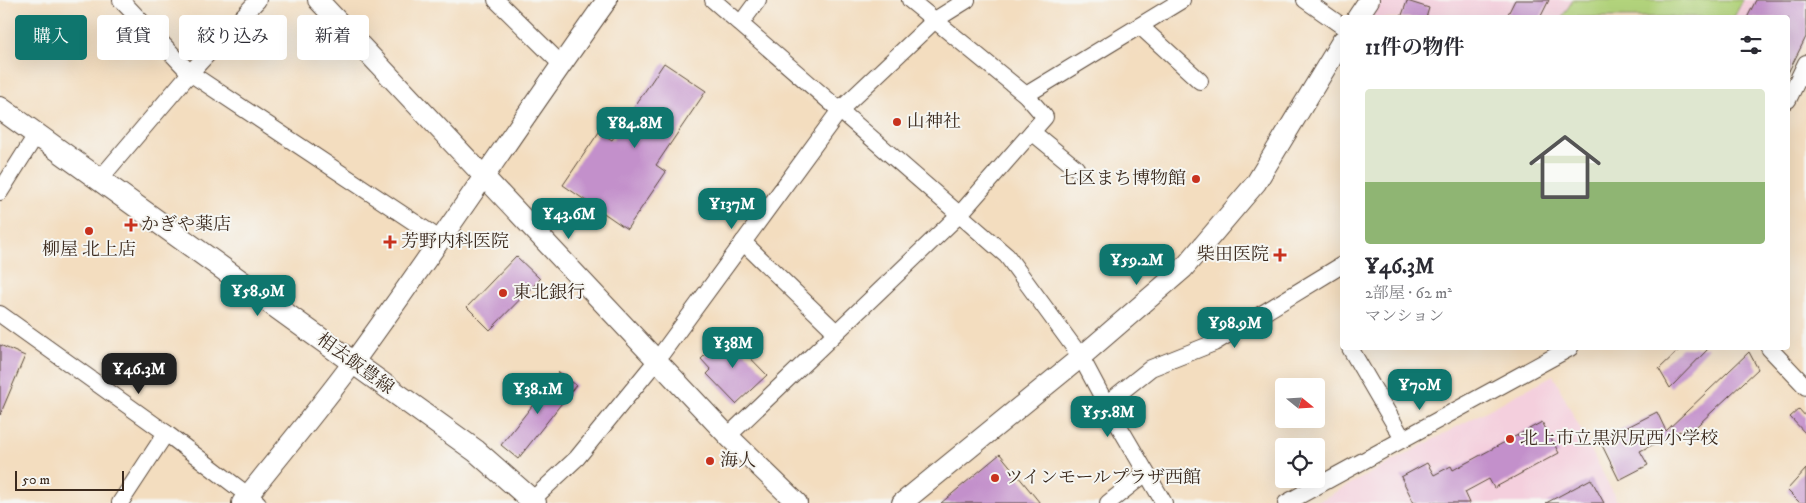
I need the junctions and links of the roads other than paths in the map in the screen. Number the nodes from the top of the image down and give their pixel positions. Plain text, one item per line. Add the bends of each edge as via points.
1 (121, 0) edge
2 (258, 0) edge
3 (318, 0) edge
4 (496, 0) edge
5 (607, 0) edge
6 (713, 0) edge
7 (758, 0) edge
8 (910, 0) edge
9 (967, 0) edge
10 (1182, 0) edge
11 (1305, 0) edge
12 (1369, 0) edge
13 (1360, 15) edge
14 (935, 20) junction
15 (741, 24) junction
16 (1340, 25) edge
17 (1140, 26) junction
18 (1340, 44) edge
19 (1806, 63) edge
20 (562, 64) junction
21 (190, 73) junction
22 (1200, 81) dead end
23 (1026, 95) junction
24 (1790, 96) edge
25 (0, 108) edge
26 (840, 110) junction
27 (1032, 132) junction
28 (36, 135) junction
29 (1076, 168) dead end
30 (484, 175) junction
31 (99, 180) junction
32 (0, 192) edge
33 (960, 214) junction
34 (441, 240) junction
35 (743, 242) junction
36 (1340, 266) edge
37 (0, 314) edge
38 (836, 332) junction
39 (1351, 350) edge
40 (1561, 350) edge
41 (1771, 350) edge
42 (1544, 354) edge
43 (1081, 357) junction
44 (657, 360) junction
45 (354, 362) junction
46 (1806, 387) edge
47 (1106, 404) junction
48 (166, 433) junction
49 (728, 436) junction
50 (1403, 439) junction
51 (1146, 473) junction
52 (249, 500) edge
53 (534, 502) edge
54 (120, 503) edge
55 (797, 503) edge
56 (902, 503) edge
57 (1108, 503) edge
58 (1164, 503) edge
59 (1286, 503) edge

1 - 21 street
2 - 21 street
3 - 30 street
4 - 20 street
5 - 20 street
6 - 15 street
7 - 15 street
8 - 14 street
9 - 14 street
10 - 17 street
11 - 16 street
12 - 13 street
14 - 23 street
14 - 26 street
15 - 26 street
17 - 22 street
17 - 23 street
18 - 43 street via 1256,183 1183,269
19 - 24 street
20 - 30 street
21 - 31 street
21 - 34 street
23 - 27 street via 1045,117
25 - 28 main road, 相去飯豊線
26 - 33 street
26 - 35 street
27 - 29 street
27 - 33 street
28 - 31 main road, 相去飯豊線
28 - 32 street
30 - 34 street
30 - 44 street
31 - 45 main road, 相去飯豊線
33 - 38 street
33 - 43 street via 1007,256
34 - 45 street
35 - 38 street
35 - 44 street
36 - 47 street via 1214,344 1151,368
37 - 48 street
38 - 49 street
39 - 50 street
40 - 42 street
41 - 46 street
42 - 50 street
43 - 47 street
43 - 56 street
44 - 49 street
44 - 53 street via 577,458
45 - 52 street
45 - 53 main road, 相去飯豊線 via 476,451
47 - 51 street
48 - 52 street
48 - 54 street
49 - 55 street
50 - 59 street
51 - 57 street
51 - 58 street

